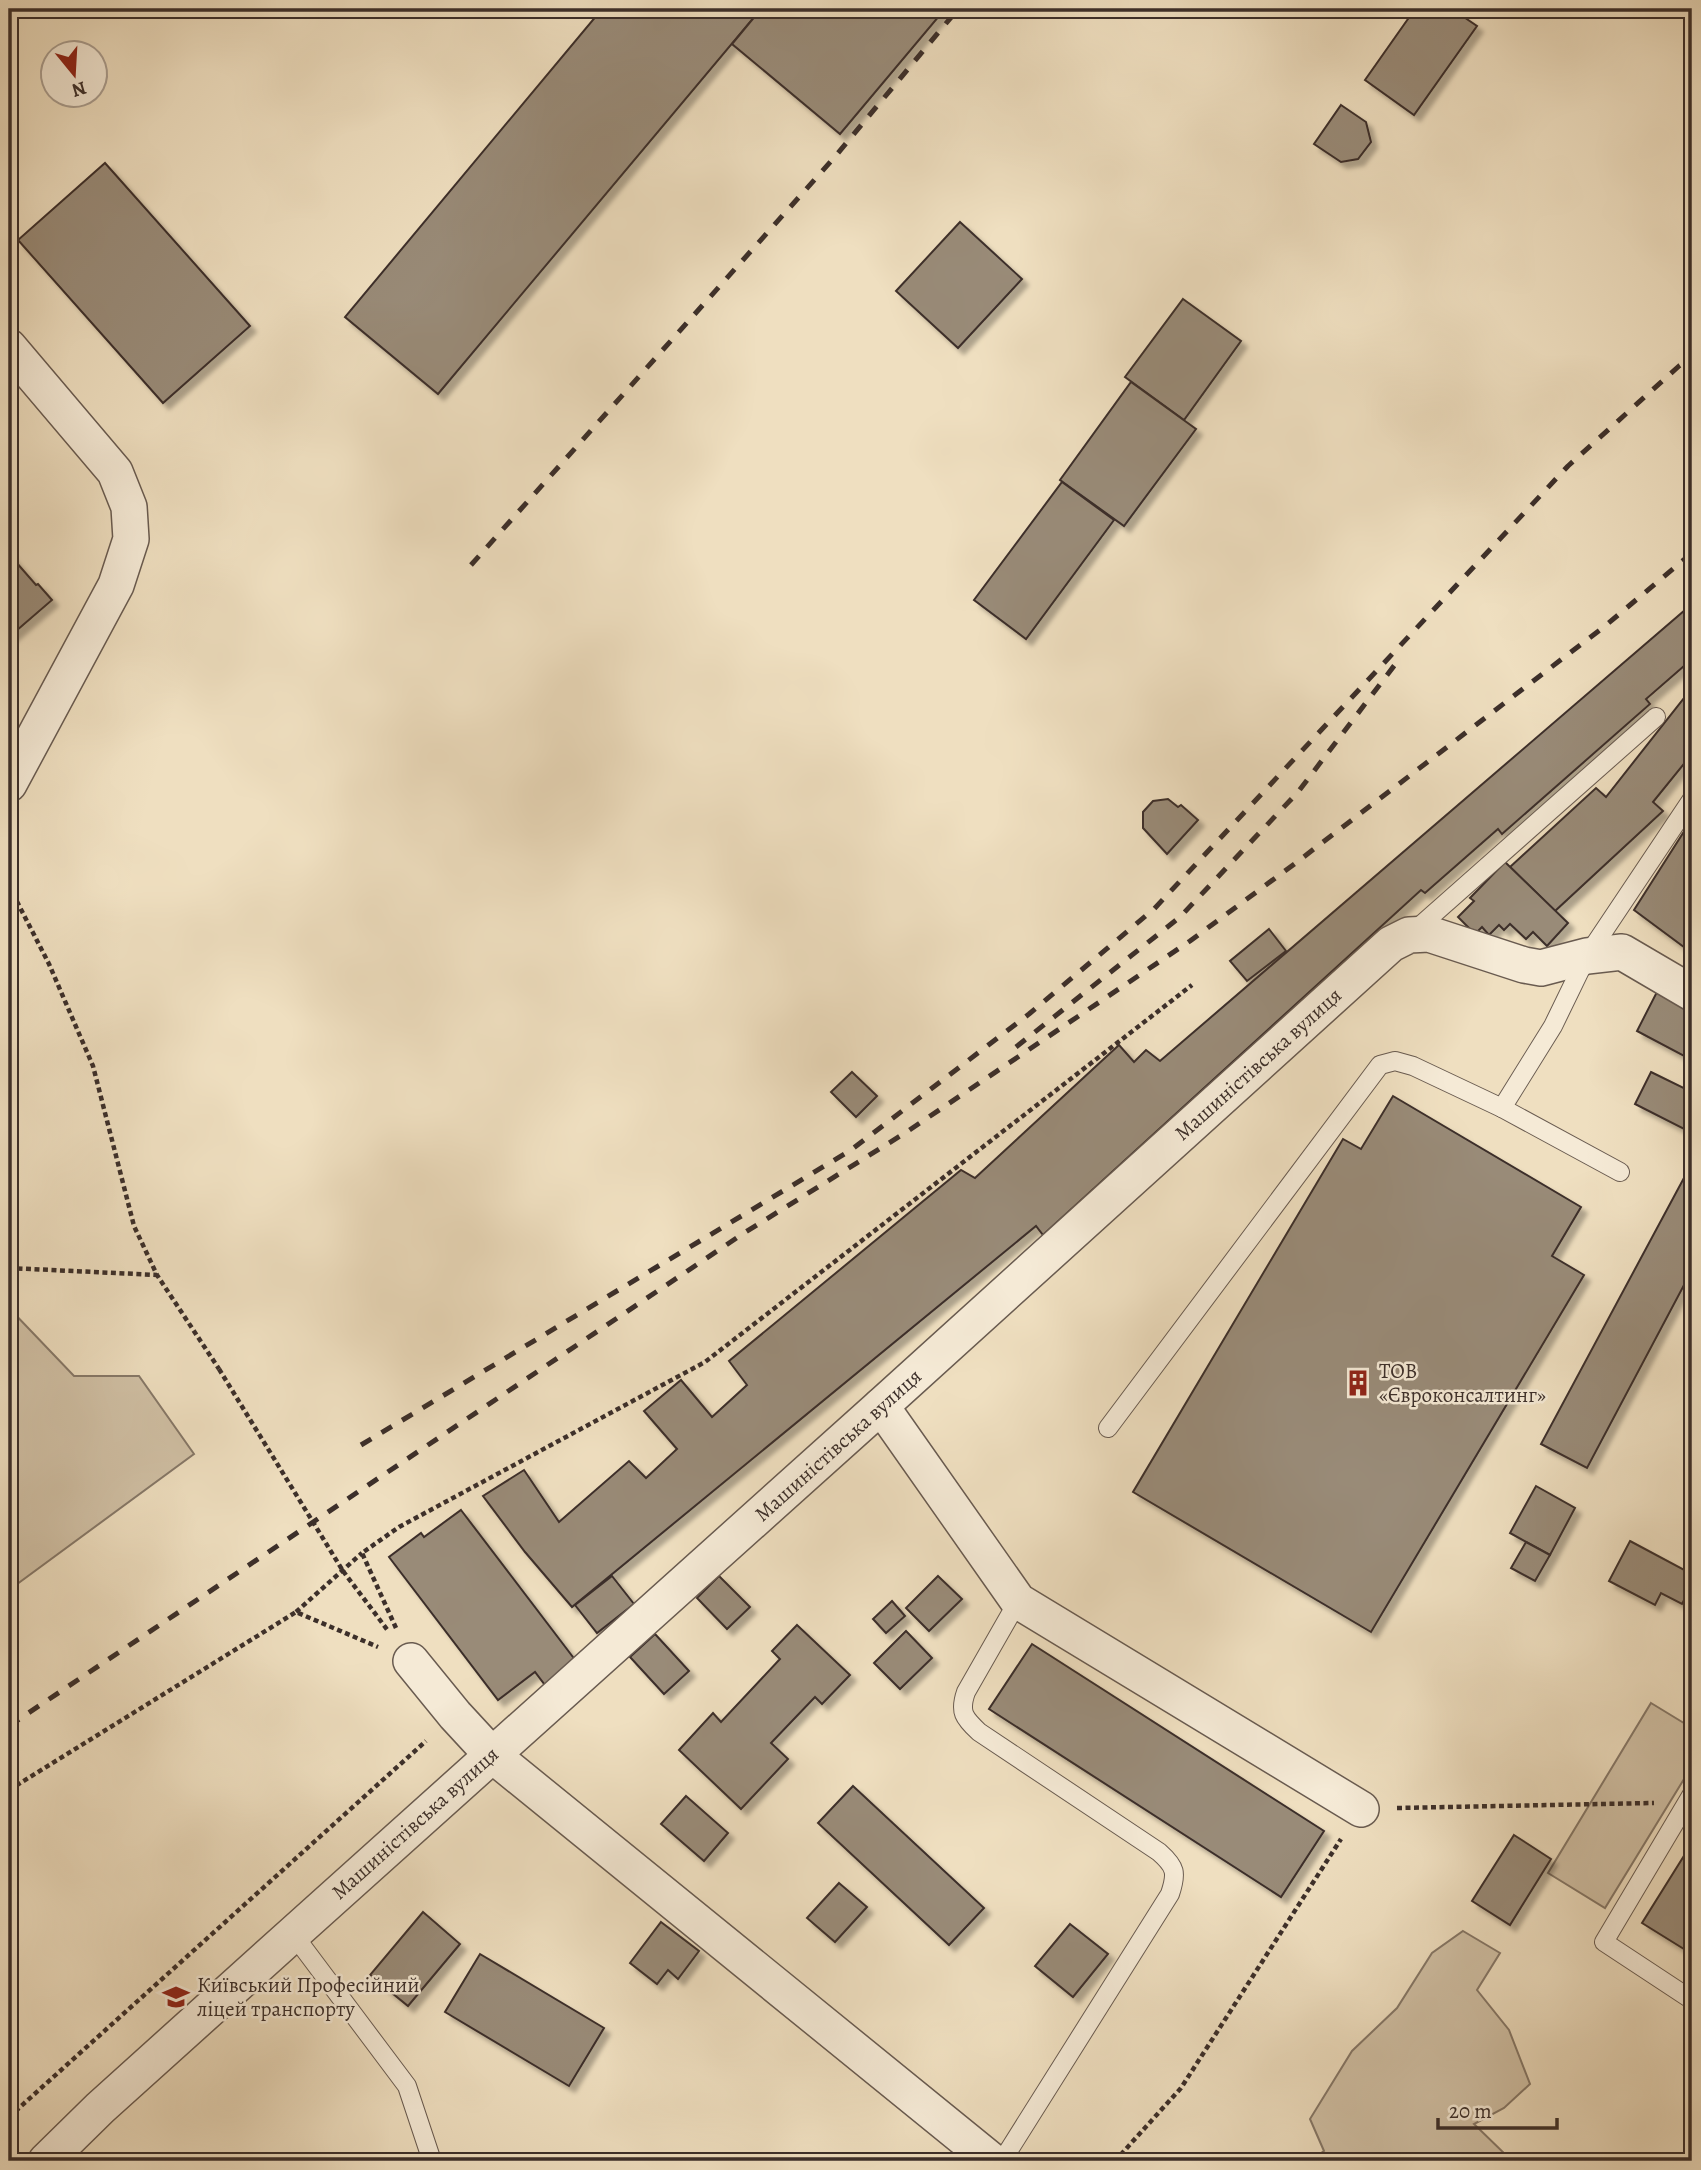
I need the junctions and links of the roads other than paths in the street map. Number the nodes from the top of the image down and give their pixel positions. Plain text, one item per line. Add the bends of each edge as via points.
1 (9, 347) edge
2 (1656, 717) dead end
3 (9, 784) edge
4 (1692, 799) edge
5 (1409, 935) junction
6 (1587, 956) junction
7 (1692, 993) edge
8 (1502, 1108) junction
9 (1620, 1172) dead end
10 (881, 1406) junction
11 (1108, 1428) dead end
12 (1018, 1601) junction
13 (411, 1661) road end
14 (491, 1754) junction
15 (1690, 1798) edge
16 (1361, 1809) road end
17 (293, 1934) junction
18 (1692, 2000) edge
19 (46, 2161) edge
20 (432, 2161) edge
21 (992, 2161) edge
22 (1002, 2161) edge

1 - 3 street via 116,472 129,507 131,539 116,585
2 - 5 lane
4 - 6 lane
5 - 6 street via 1429,934 1541,968
5 - 10 street, Машиністівська вулиця via 1391,943
6 - 7 street via 1622,953
6 - 8 lane via 1553,1026
8 - 9 lane
8 - 11 lane via 1413,1066 1395,1060 1380,1065
10 - 12 street
10 - 14 street, Машиністівська вулиця
12 - 16 street
12 - 22 lane via 966,1692 961,1705 966,1720 1159,1852 1171,1862 1176,1877 1170,1894
13 - 14 street
14 - 17 street, Машиністівська вулиця
14 - 21 street
15 - 18 lane via 1604,1942
17 - 19 street, Машиністівська вулиця
17 - 20 lane via 407,2086

